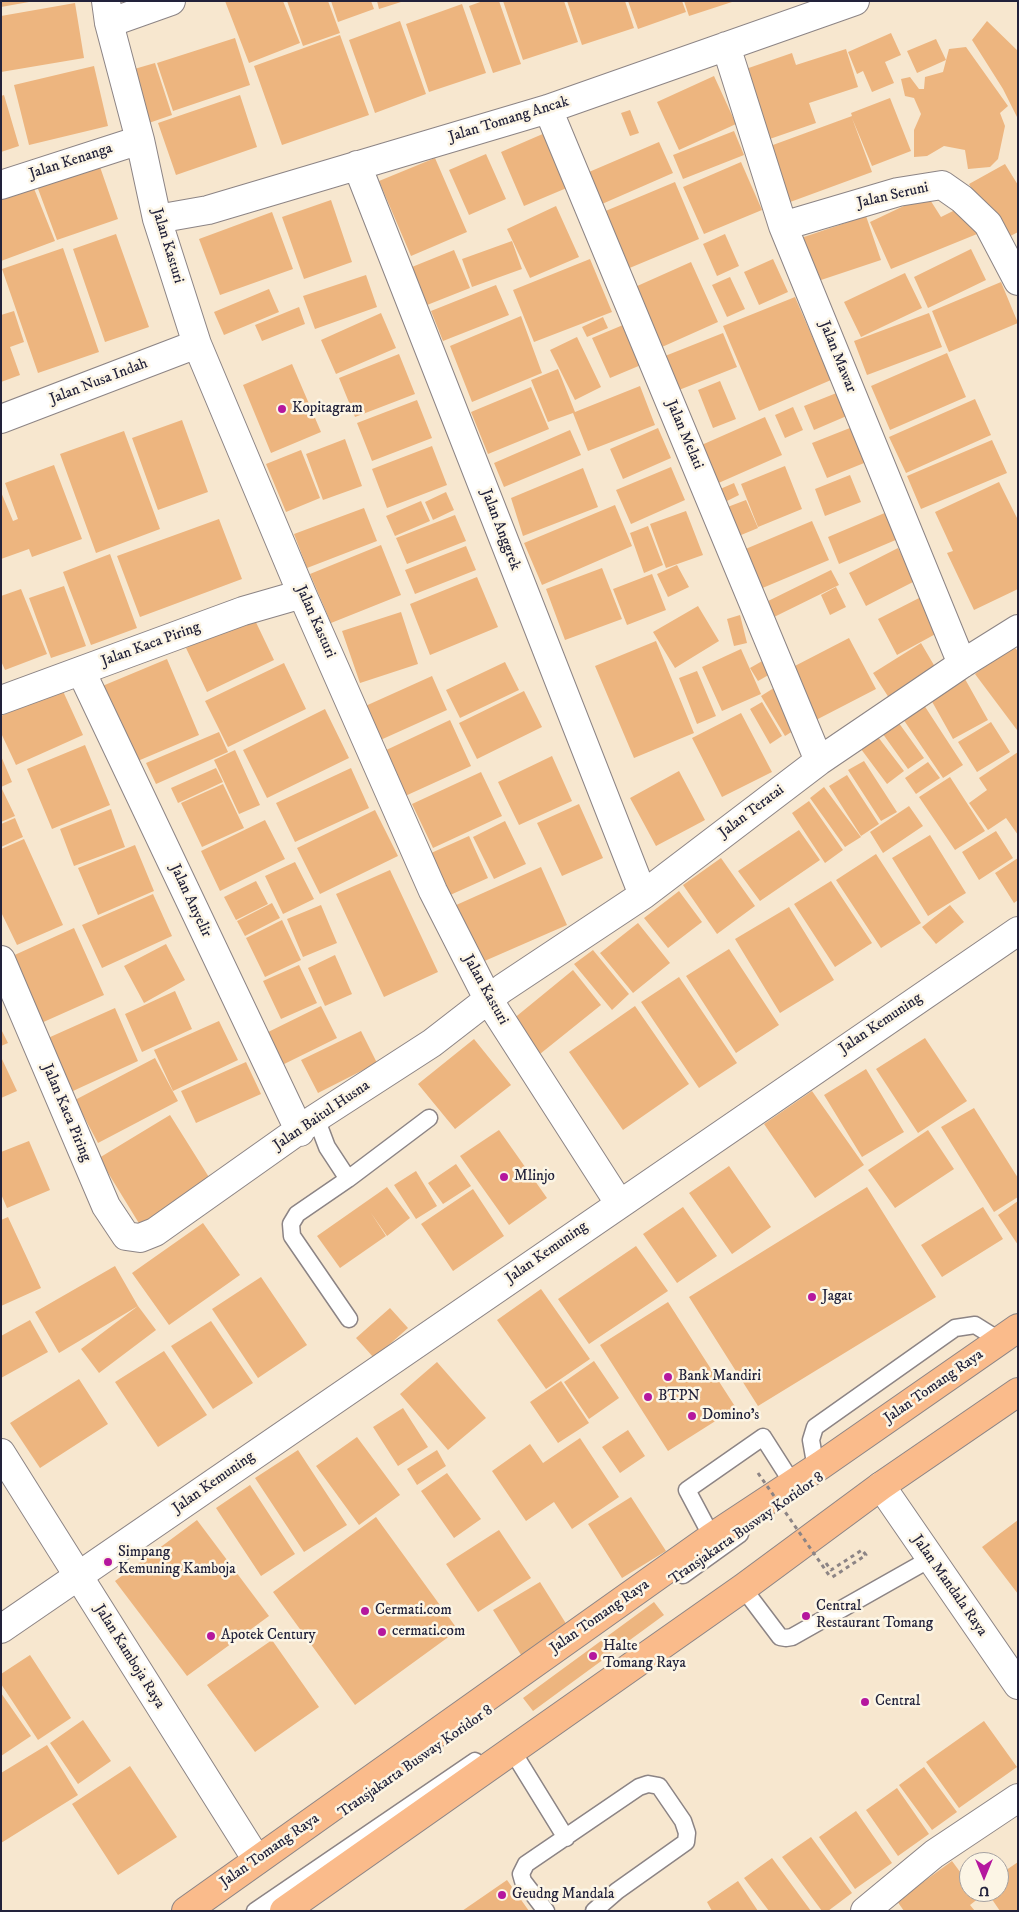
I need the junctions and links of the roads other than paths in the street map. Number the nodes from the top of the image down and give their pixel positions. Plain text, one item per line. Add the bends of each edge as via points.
1 (171, 1) edge
2 (855, 1) edge
3 (108, 12) edge
4 (726, 46) junction
5 (548, 109) junction
6 (140, 140) junction
7 (357, 166) junction
8 (1, 185) edge
9 (157, 218) junction
10 (783, 226) junction
11 (1018, 281) edge
12 (197, 344) junction
13 (1, 419) edge
14 (302, 594) junction
15 (1018, 629) edge
16 (962, 664) junction
17 (81, 670) junction
18 (1, 700) edge
19 (819, 761) junction
20 (643, 895) junction
21 (1018, 931) edge
22 (1, 960) edge
23 (488, 1000) junction
24 (429, 1118) dead end
25 (308, 1125) junction
26 (348, 1179) junction
27 (620, 1203) junction
28 (155, 1232) joint
29 (349, 1319) dead end
30 (1018, 1328) edge
31 (1007, 1342) edge
32 (1018, 1377) edge
33 (1018, 1392) edge
34 (1, 1452) edge
35 (821, 1465) junction
36 (793, 1484) junction
37 (881, 1486) junction
38 (712, 1537) junction
39 (930, 1559) junction
40 (77, 1576) junction
41 (743, 1588) junction
42 (1, 1629) edge
43 (1018, 1685) edge
44 (513, 1752) junction
45 (1018, 1798) edge
46 (566, 1838) junction
47 (257, 1860) junction
48 (892, 1903) edge
49 (186, 1911) edge
50 (207, 1911) edge
51 (255, 1911) edge
52 (284, 1911) edge
53 (546, 1911) edge
54 (594, 1911) edge
55 (865, 1911) edge

1 - 3 street
2 - 4 street, Jalan Tomang Ancak
3 - 6 street, Jalan Kasturi
4 - 5 street, Jalan Tomang Ancak
4 - 10 street, Jalan Mawar
5 - 7 street, Jalan Tomang Ancak
5 - 19 street, Jalan Melati
6 - 8 street, Jalan Kenanga
6 - 9 street, Jalan Kasturi
7 - 9 street, Jalan Tomang Ancak via 208,210
7 - 20 street, Jalan Anggrek
9 - 12 street, Jalan Kasturi
10 - 11 street, Jalan Seruni via 898,192 942,185 988,224
10 - 16 street, Jalan Mawar
12 - 13 street, Jalan Nusa Indah
12 - 14 street, Jalan Kasturi
14 - 17 street, Jalan Kaca Piring via 242,611
14 - 23 street, Jalan Kasturi via 433,891
15 - 16 street, Jalan Teratai
16 - 19 street, Jalan Teratai
17 - 18 street, Jalan Kaca Piring
17 - 25 street, Jalan Anyelir
19 - 20 street, Jalan Teratai
20 - 23 street, Jalan Teratai
21 - 27 street, Jalan Kemuning
22 - 28 street, Jalan Kaca Piring via 106,1206 126,1236 140,1238
23 - 25 street, Jalan Baitul Husna via 432,1044
23 - 27 street, Jalan Kasturi
24 - 26 lane
25 - 26 lane
25 - 28 street, Jalan Baitul Husna
26 - 29 lane via 297,1214 291,1224 292,1236
27 - 40 street, Jalan Kemuning
30 - 31 main road, Jalan Tomang Raya
31 - 35 main road, Jalan Tomang Raya
31 - 35 lane via 975,1325 954,1328 815,1427 811,1440 814,1457
31 - 50 lane, Transjakarta Busway Koridor 8
32 - 51 lane, Transjakarta Busway Koridor 8 via 531,1722
33 - 37 main road
34 - 40 street, Jalan Kamboja Raya
35 - 36 main road, Jalan Tomang Raya
36 - 38 main road, Jalan Tomang Raya
36 - 38 lane via 763,1437 688,1490
37 - 39 street, Jalan Mandala Raya
37 - 41 main road
38 - 47 main road, Jalan Tomang Raya
39 - 41 lane via 786,1638 780,1637
39 - 43 street, Jalan Mandala Raya
40 - 42 street, Jalan Kemuning
40 - 47 street, Jalan Kamboja Raya
41 - 44 main road
44 - 46 lane
44 - 52 main road
45 - 48 street via 934,1854
46 - 53 lane via 526,1864 521,1874
46 - 54 lane via 648,1784 659,1786 688,1833 686,1842
47 - 49 main road, Jalan Tomang Raya
48 - 55 street

